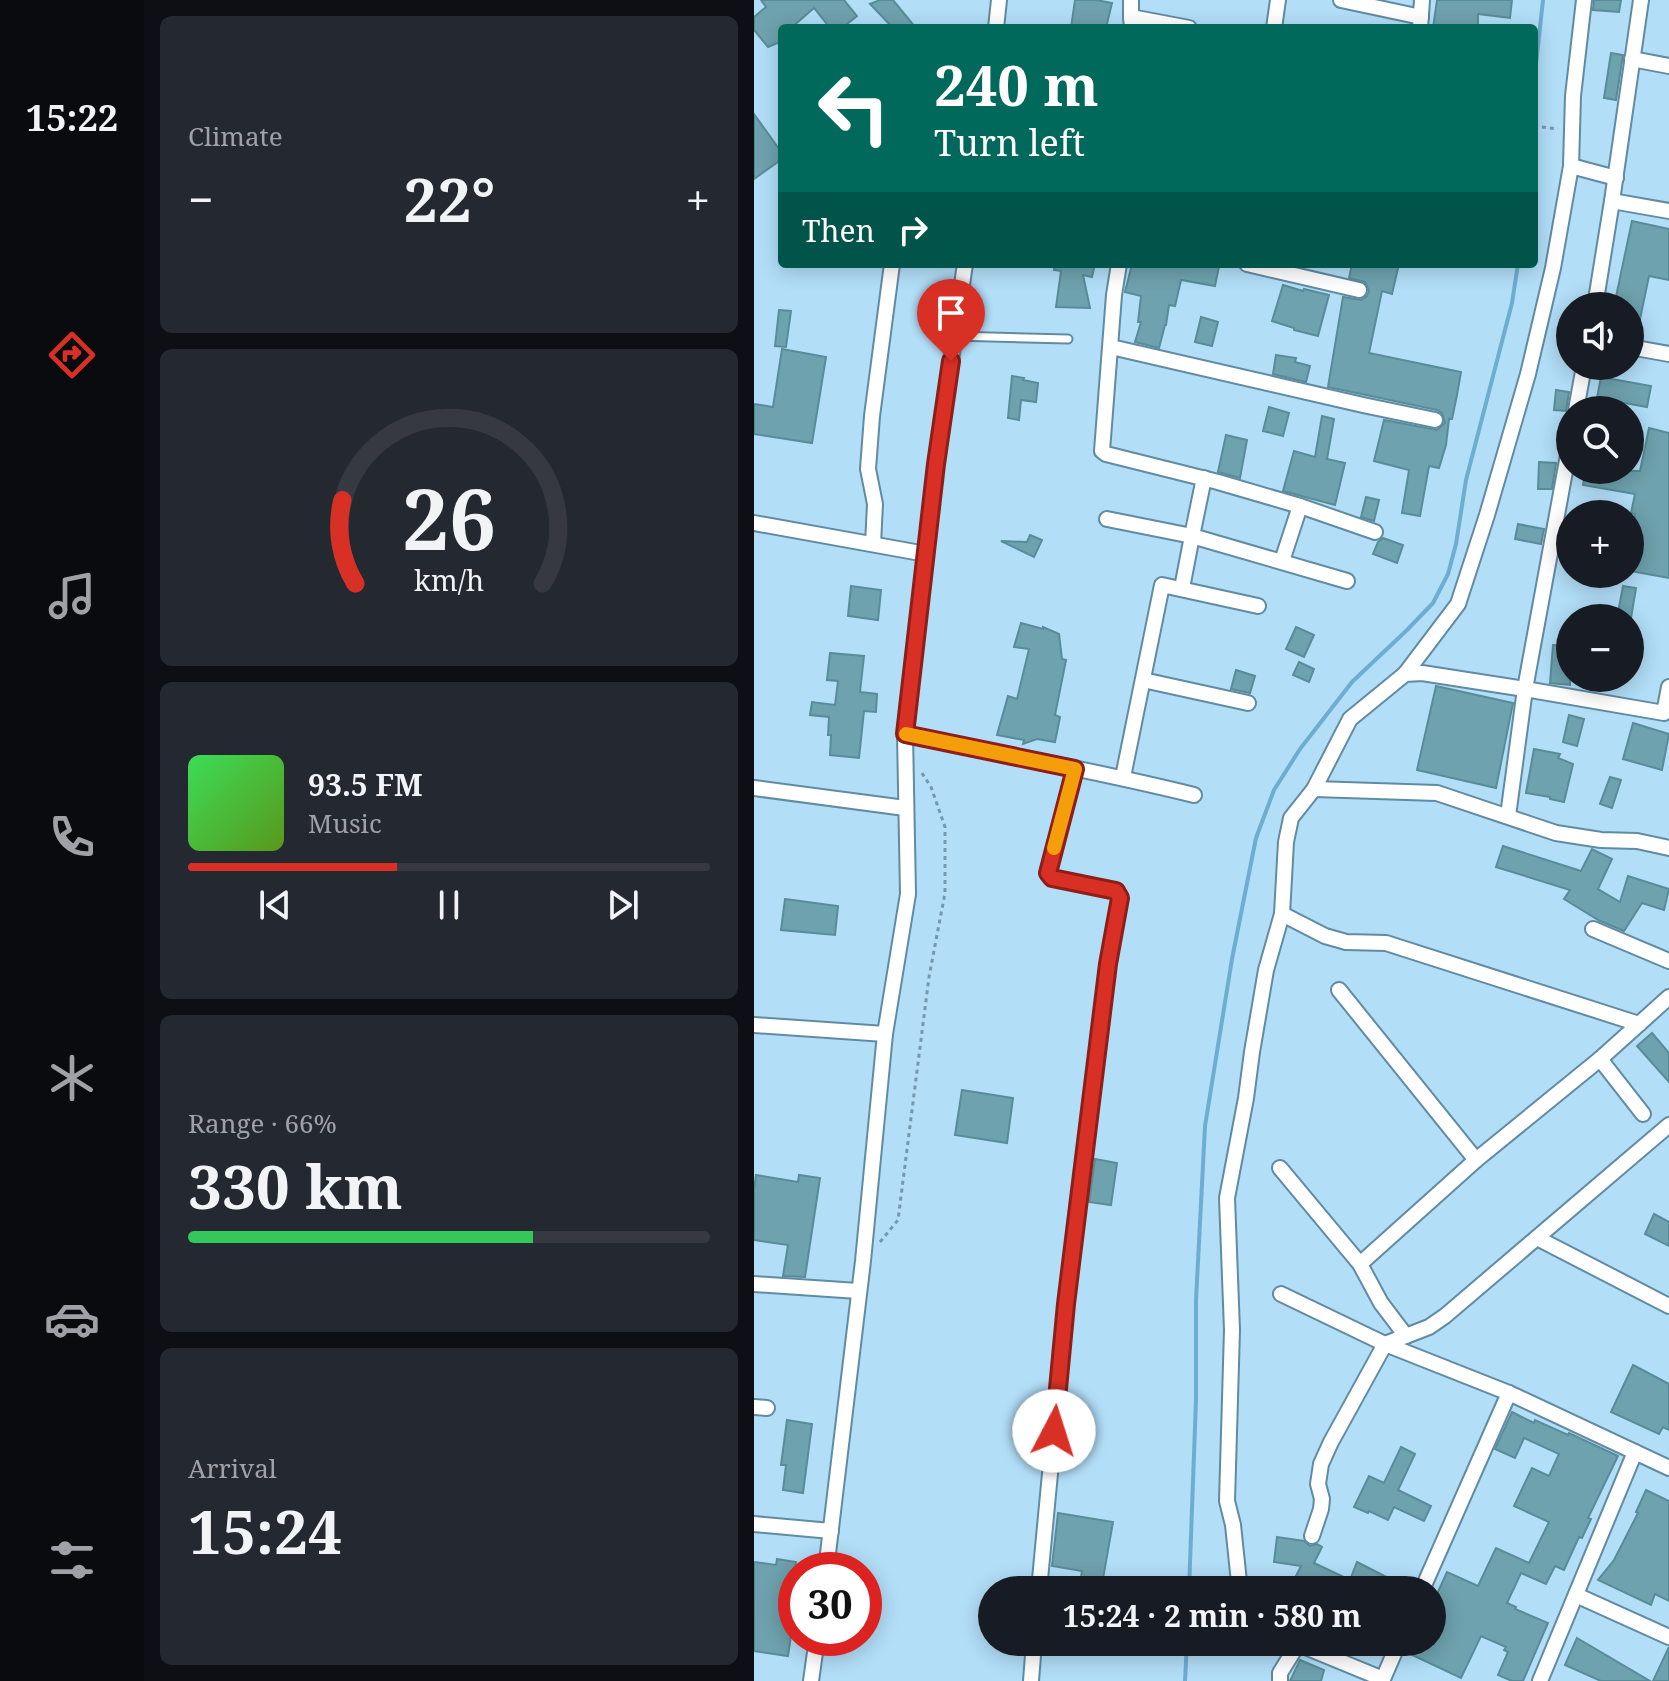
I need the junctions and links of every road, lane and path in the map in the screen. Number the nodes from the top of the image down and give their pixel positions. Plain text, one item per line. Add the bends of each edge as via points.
1 (999, 0) edge
2 (1131, 0) edge
3 (1278, 0) edge
4 (1341, 0) edge
5 (1422, 0) edge
6 (1584, 0) edge
7 (1641, 0) edge
8 (1132, 22) edge
9 (1420, 22) edge
10 (996, 24) edge
11 (1275, 24) edge
12 (1632, 59) junction
13 (1669, 66) edge
14 (1538, 126) edge
15 (1544, 127) dead end
16 (1571, 166) junction
17 (1616, 178) junction
18 (1612, 201) junction
19 (1669, 211) edge
20 (892, 268) edge
21 (964, 268) edge
22 (1118, 268) edge
23 (1264, 268) edge
24 (1359, 290) dead end
25 (1597, 292) edge
26 (954, 336) junction
27 (1068, 339) dead end
28 (1111, 347) junction
29 (1644, 350) edge
30 (1669, 354) edge
31 (1435, 420) dead end
32 (1204, 478) junction
33 (1563, 484) edge
34 (1300, 506) junction
35 (1107, 519) dead end
36 (754, 523) edge
37 (1375, 532) dead end
38 (1192, 536) junction
39 (873, 544) junction
40 (926, 554) junction
41 (1282, 561) junction
42 (1347, 581) dead end
43 (1182, 588) junction
44 (1258, 606) dead end
45 (1405, 674) junction
46 (1143, 680) junction
47 (1669, 687) edge
48 (1525, 689) junction
49 (1248, 703) dead end
50 (1667, 714) edge
51 (904, 740) junction
52 (1075, 769) junction
53 (1123, 777) junction
54 (754, 788) edge
55 (1314, 789) junction
56 (1194, 795) dead end
57 (905, 808) junction
58 (1508, 816) junction
59 (1669, 848) edge
60 (1282, 914) junction
61 (1593, 929) dead end
62 (1669, 961) edge
63 (1339, 990) dead end
64 (1669, 997) edge
65 (1639, 1024) junction
66 (754, 1025) edge
67 (885, 1034) junction
68 (1600, 1059) junction
69 (1643, 1114) dead end
70 (1669, 1125) edge
71 (1662, 1140) edge
72 (1476, 1160) junction
73 (1280, 1168) dead end
74 (898, 1220) dead end
75 (1537, 1238) junction
76 (1360, 1264) junction
77 (754, 1284) edge
78 (858, 1291) junction
79 (1281, 1294) dead end
80 (1669, 1306) edge
81 (1406, 1336) junction
82 (1385, 1344) junction
83 (1509, 1393) junction
84 (1635, 1452) junction
85 (1669, 1468) edge
86 (754, 1524) edge
87 (831, 1531) junction
88 (1312, 1536) dead end
89 (828, 1552) edge
90 (1040, 1576) edge
91 (1239, 1576) edge
92 (1428, 1576) edge
93 (1576, 1595) junction
94 (1669, 1637) edge
95 (814, 1656) edge
96 (1033, 1656) edge
97 (1289, 1656) edge
98 (1328, 1656) edge
99 (1394, 1656) edge
100 (1386, 1680) edge
101 (811, 1681) edge
102 (1031, 1681) edge
103 (1280, 1681) edge
104 (1540, 1681) edge

1 - 10 street
2 - 8 street
3 - 11 street
4 - 9 street
5 - 9 street
6 - 16 street
7 - 12 street
12 - 13 street
12 - 17 street
14 - 15 path
16 - 17 street
16 - 45 street via 1528,374 1458,604
17 - 18 street
18 - 19 street
18 - 25 street
20 - 39 street via 868,469 875,504
21 - 26 street
22 - 28 street
23 - 24 street
26 - 27 lane
26 - 40 street
28 - 31 street
28 - 32 street via 1102,451
29 - 30 street
32 - 34 street
32 - 38 street
33 - 48 street
34 - 37 street
34 - 41 street
35 - 38 street
36 - 39 street
38 - 41 street
38 - 43 street
39 - 40 street
40 - 51 street
41 - 42 street
43 - 44 street
43 - 46 street via 1162,585
45 - 48 street
45 - 55 street via 1350,719
46 - 49 street
46 - 53 street
47 - 50 street
48 - 50 street
48 - 58 street
51 - 52 street
51 - 57 street
51 - 74 path via 931,787 945,827 945,893
52 - 53 street
52 - 90 street via 1048,873 1116,891 1120,898 1066,1304
53 - 56 street
54 - 57 street
55 - 58 street via 1437,793
55 - 60 street via 1291,818
57 - 67 street via 908,894
58 - 59 street via 1556,833
60 - 65 street via 1325,936 1386,943
60 - 91 street via 1266,970 1227,1198 1232,1330 1227,1501
61 - 62 street
63 - 72 street
64 - 65 street
65 - 68 street
66 - 67 street
67 - 78 street
68 - 69 street
68 - 72 street
70 - 71 street
71 - 75 street
72 - 76 street
73 - 76 street
75 - 80 street
75 - 81 street via 1445,1316
76 - 81 street
77 - 78 street
78 - 87 street
79 - 82 street
81 - 82 street
82 - 83 street
82 - 88 street via 1321,1464 1321,1509
83 - 84 street
83 - 92 street
84 - 85 street
84 - 93 street
86 - 87 street
87 - 89 street
93 - 94 street
93 - 104 street
95 - 101 street
96 - 102 street
97 - 103 street
98 - 100 street
99 - 100 street

